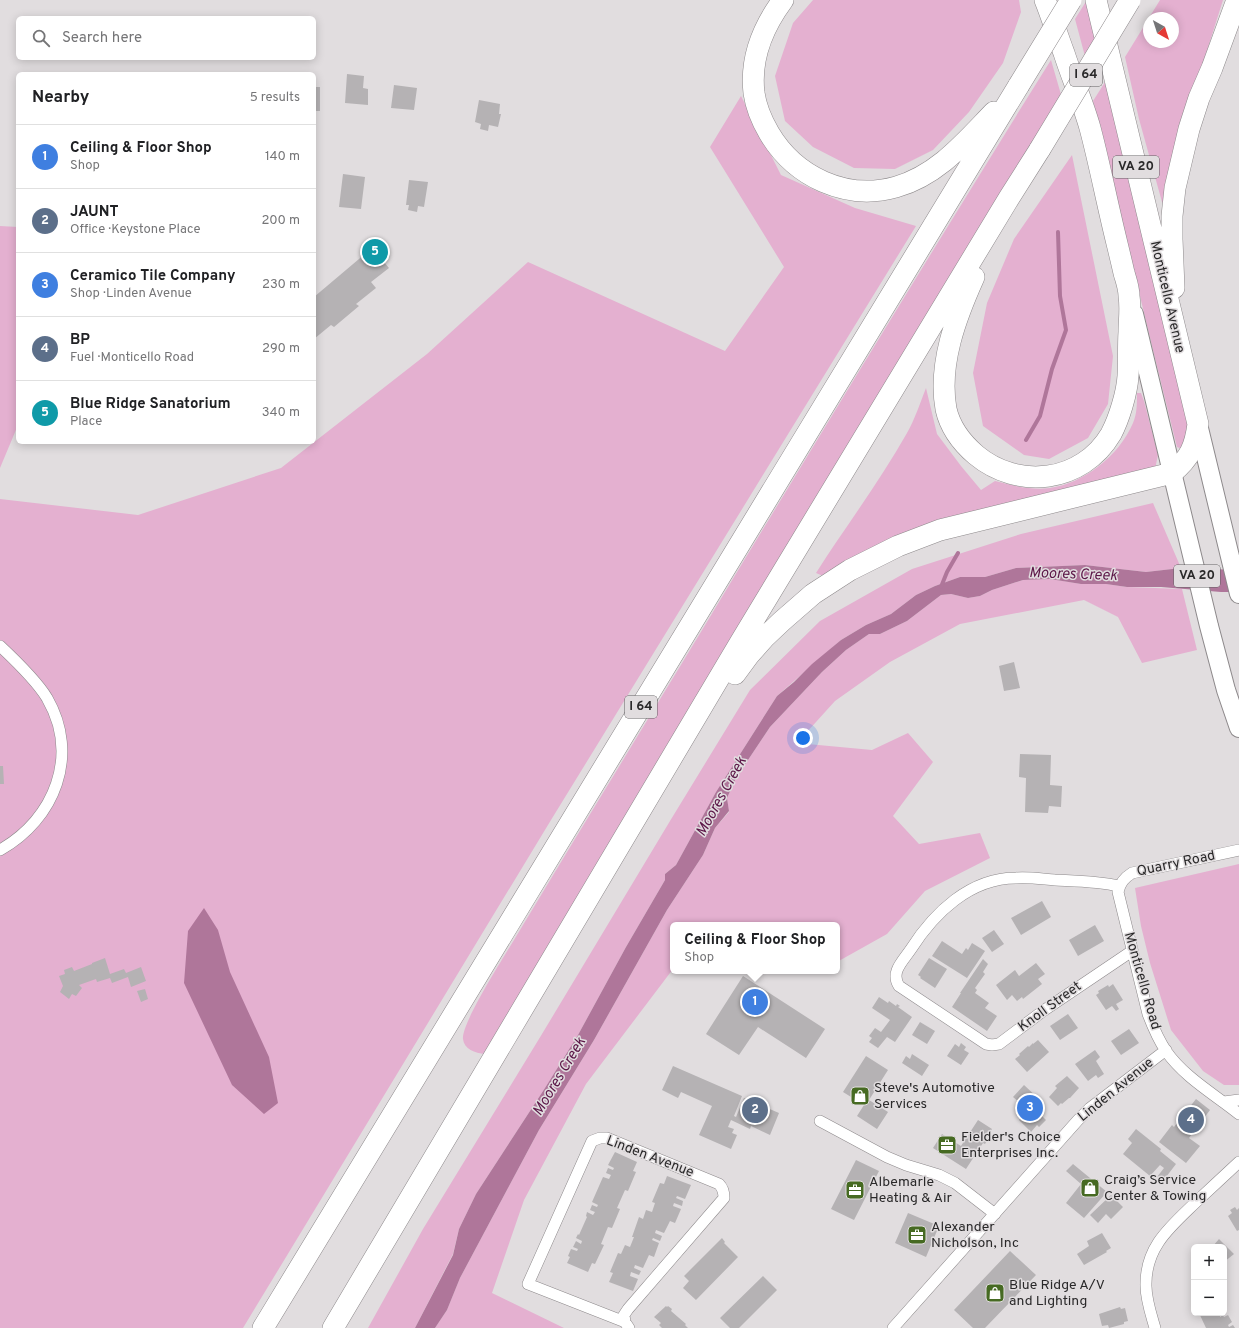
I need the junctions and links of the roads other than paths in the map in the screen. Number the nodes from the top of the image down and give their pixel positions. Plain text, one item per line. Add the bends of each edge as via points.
1 (783, 0) edge
2 (1045, 0) edge
3 (1059, 0) edge
4 (1071, 0) edge
5 (1096, 0) edge
6 (1130, 0) edge
7 (1237, 0) edge
8 (1019, 85) junction
9 (1090, 128) junction
10 (1009, 198) junction
11 (1130, 296) junction
12 (1176, 334) junction
13 (1198, 424) junction
14 (1172, 473) junction
15 (1239, 594) edge
16 (0, 646) edge
17 (1239, 728) edge
18 (621, 842) junction
19 (0, 850) edge
20 (1239, 850) edge
21 (1119, 886) junction
22 (1132, 951) junction
23 (1166, 1050) junction
24 (1239, 1100) edge
25 (1224, 1102) junction
26 (1239, 1114) edge
27 (820, 1121) dead end
28 (1239, 1162) edge
29 (995, 1214) junction
30 (627, 1325) edge
31 (263, 1328) edge
32 (333, 1328) edge
33 (893, 1328) edge
34 (1155, 1328) edge

1 - 8 highway via 768,23 758,47 754,65 754,94 763,123 776,144 798,167 825,182 839,187 871,191 897,186 925,175 960,148
2 - 9 highway
3 - 9 highway, VA 20
4 - 8 highway, I 64, bridge
5 - 12 highway, Monticello Avenue / VA 20
6 - 10 highway, I 64, bridge
7 - 12 highway via 1199,98 1175,188 1172,239
8 - 31 highway, I 64
9 - 11 highway, VA 20
10 - 11 highway via 957,318 948,349 945,373 947,410 952,425 965,444 985,462 1014,475 1050,476 1065,472 1088,460 1100,449 1118,416 1128,377
10 - 18 highway, I 64
11 - 14 main road, VA 20
12 - 13 highway, Monticello Avenue / VA 20
13 - 14 highway via 1192,451 1182,465
13 - 15 main road, Monticello Avenue / VA 20
14 - 17 main road, VA 20 via 1209,626
14 - 18 highway via 940,530 874,558 813,594 782,620 749,655
16 - 19 street via 46,697 61,734 62,752 58,781 51,799 28,830
18 - 32 highway, I 64
20 - 21 street, Quarry Road via 1132,873 1125,877
21 - 22 street, Monticello Road via 1118,892
21 - 22 street, Knoll Street via 1100,882 1015,878 982,885 965,893 940,912 916,940 895,974 896,981 899,986 992,1046 999,1044 1043,1010
22 - 23 street, Monticello Road via 1148,1014
23 - 25 street, Monticello Road via 1186,1073
23 - 29 street, Linden Avenue via 1090,1108
24 - 25 street
25 - 26 street, Monticello Road
27 - 29 street via 887,1157 955,1183
28 - 34 street via 1166,1231 1155,1246 1149,1260 1146,1287
29 - 33 street, Linden Avenue
30 - 30 street, Linden Avenue via 624,1315 628,1309 724,1198 724,1193 718,1184 607,1138 600,1138 592,1141 528,1284

